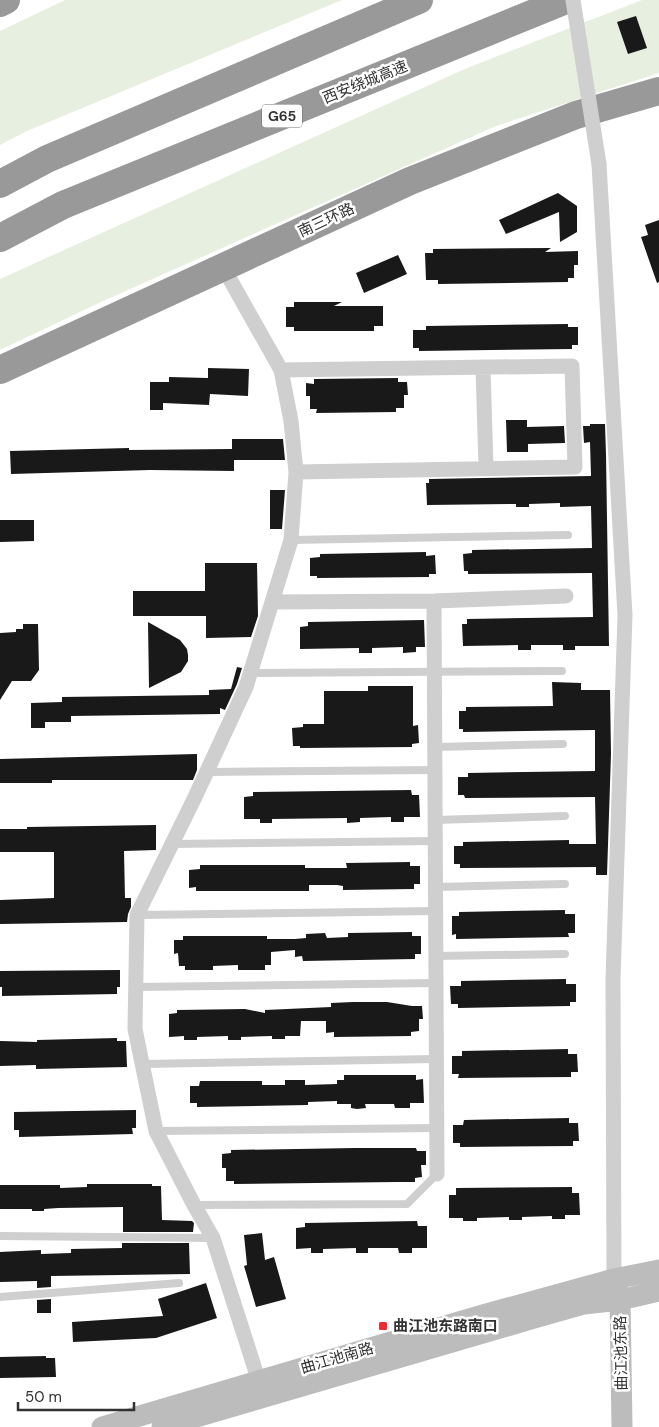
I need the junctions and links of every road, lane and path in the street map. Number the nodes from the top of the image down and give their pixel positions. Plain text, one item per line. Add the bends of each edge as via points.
1 (6, 0) edge
2 (419, 0) edge
3 (566, 0) edge
4 (573, 0) edge
5 (0, 3) edge
6 (659, 91) edge
7 (0, 184) edge
8 (0, 238) edge
9 (223, 267) junction
10 (484, 367) junction
11 (0, 370) edge
12 (281, 370) junction
13 (486, 468) junction
14 (296, 472) junction
15 (568, 535) dead end
16 (291, 540) junction
17 (566, 596) dead end
18 (434, 601) junction
19 (272, 602) junction
20 (562, 671) dead end
21 (434, 672) junction
22 (250, 673) junction
23 (564, 744) dead end
24 (435, 747) junction
25 (435, 770) junction
26 (207, 772) junction
27 (565, 816) dead end
28 (435, 820) junction
29 (435, 841) junction
30 (172, 844) junction
31 (565, 884) dead end
32 (436, 887) junction
33 (436, 912) junction
34 (137, 915) junction
35 (566, 954) dead end
36 (436, 956) junction
37 (436, 983) junction
38 (136, 987) junction
39 (437, 1059) junction
40 (142, 1064) junction
41 (437, 1128) junction
42 (156, 1131) junction
43 (437, 1174) joint
44 (194, 1205) junction
45 (0, 1236) edge
46 (213, 1238) junction
47 (659, 1270) edge
48 (614, 1279) junction
49 (179, 1283) dead end
50 (659, 1291) edge
51 (0, 1297) edge
52 (620, 1300) junction
53 (262, 1389) junction
54 (102, 1427) edge
55 (162, 1427) edge
56 (622, 1427) edge

1 - 5 highway
2 - 7 highway via 48,159
3 - 8 highway, 西安绕城高速 / G65 via 64,206
4 - 48 street, bridge via 599,164 625,615 613,979
6 - 9 highway, 南三环路 via 576,115 410,181
9 - 11 highway, 南三环路
9 - 12 street
10 - 12 street
10 - 13 street
10 - 13 street via 572,366 575,467
12 - 14 street
13 - 14 street
14 - 16 street
15 - 16 lane
16 - 19 street
17 - 18 street
18 - 19 street
18 - 21 street
19 - 22 street
20 - 21 lane
21 - 22 lane
21 - 24 street
22 - 26 street
23 - 24 lane
24 - 25 street
25 - 26 lane
25 - 28 street
26 - 30 street
27 - 28 lane
28 - 29 street
29 - 30 lane
29 - 32 street
30 - 34 street
31 - 32 lane
32 - 33 street
33 - 34 lane
33 - 36 street
34 - 38 street
35 - 36 lane
36 - 37 street
37 - 38 lane
37 - 39 street
38 - 40 street via 135,1029
39 - 40 lane
39 - 41 street
40 - 42 street
41 - 42 lane
41 - 43 street
42 - 44 street
43 - 44 lane via 407,1204
44 - 46 street
45 - 46 lane
46 - 53 street
47 - 48 main road, 曲江池南路
48 - 52 main road, 曲江池东路
48 - 53 main road, 曲江池南路 via 479,1316
49 - 51 lane
50 - 52 main road, 曲江池南路
52 - 53 main road, 曲江池南路 via 584,1304
52 - 56 main road, 曲江池东路
53 - 54 main road, 曲江池南路
53 - 55 main road, 曲江池南路

